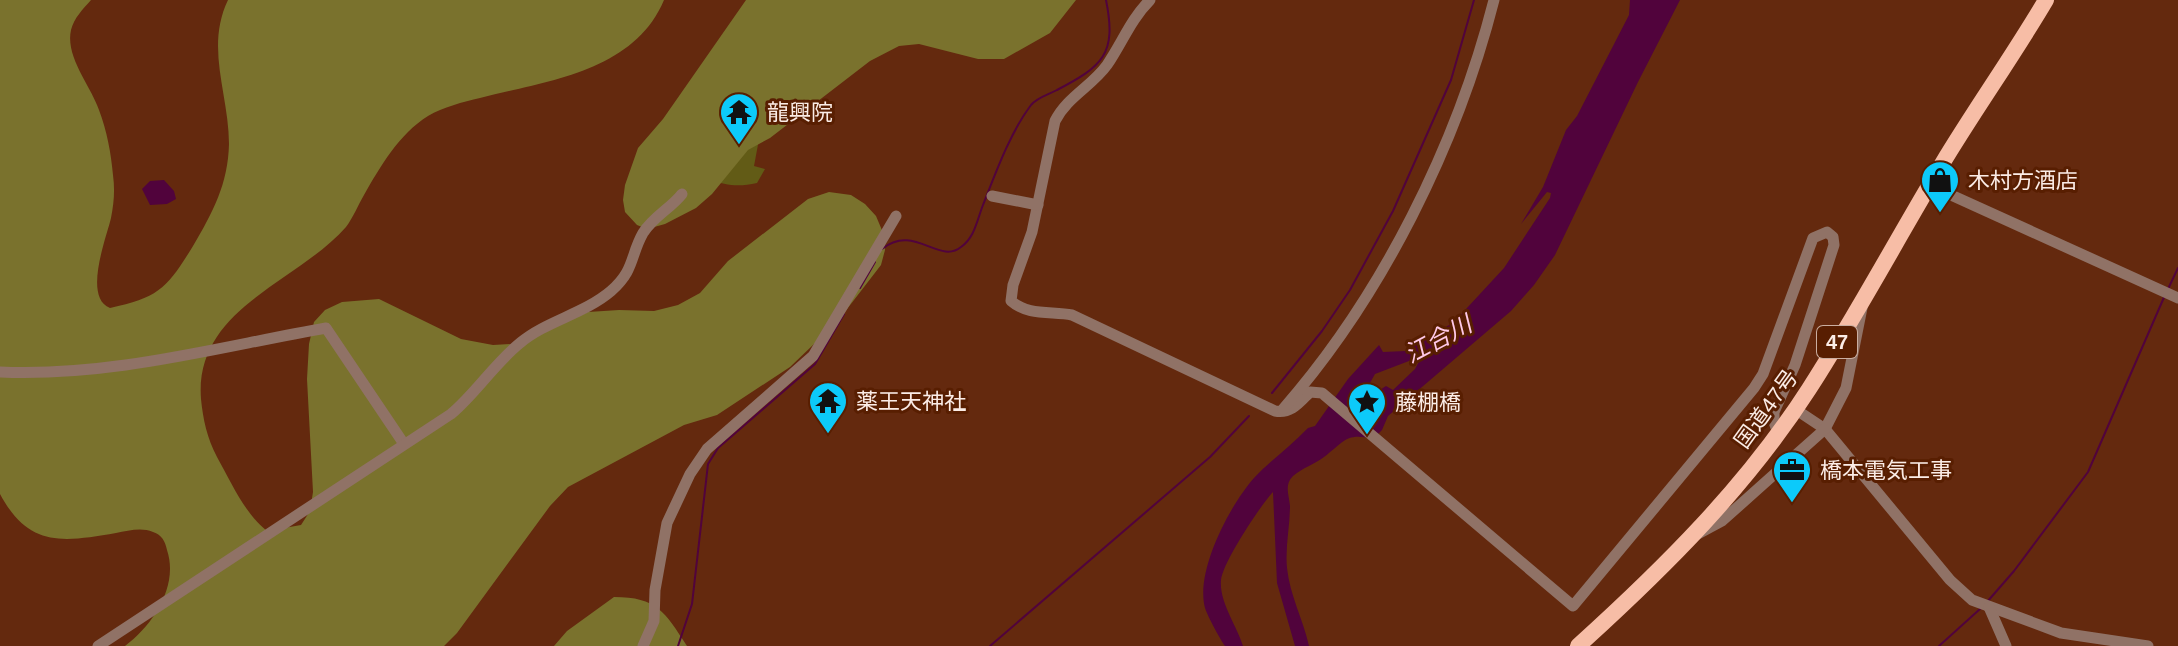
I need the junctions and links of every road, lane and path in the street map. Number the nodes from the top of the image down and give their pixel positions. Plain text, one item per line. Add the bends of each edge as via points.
1 (1150, 0) edge
2 (1494, 0) edge
3 (2046, 0) edge
4 (1929, 185) junction
5 (682, 194) dead end
6 (992, 196) dead end
7 (1038, 205) junction
8 (896, 216) dead end
9 (2170, 295) edge
10 (1863, 300) junction
11 (0, 372) edge
12 (1795, 409) junction
13 (1280, 412) junction
14 (1825, 429) junction
15 (1778, 433) junction
16 (404, 444) junction
17 (1692, 537) junction
18 (1985, 606) junction
19 (2117, 644) edge
20 (98, 646) edge
21 (643, 646) edge
22 (1578, 646) edge
23 (2006, 646) edge
24 (2148, 646) edge

1 - 7 street via 1106,67 1062,107
2 - 13 street via 1455,120 1399,239 1349,322
3 - 4 highway, 国道47号 / 47
4 - 9 street
4 - 10 highway, 国道47号 / 47
5 - 16 street via 642,234 629,272 610,291 526,338 465,403
6 - 7 street
7 - 13 street via 1011,301 1038,312 1072,315
8 - 21 street via 813,356 707,449 690,474 667,523 654,621
10 - 12 highway, 国道47号 / 47
10 - 14 street via 1846,388
11 - 16 street via 60,372 183,358 326,328
12 - 14 street
12 - 15 highway, 国道47号 / 47
13 - 15 street via 1293,409 1310,392 1322,393 1570,606 1754,388 1813,238 1827,232 1834,245 1774,412
14 - 17 street via 1722,521
14 - 18 street via 1950,580
15 - 17 highway, 国道47号 / 47
16 - 20 street
17 - 22 highway, 国道47号 / 47
18 - 19 street via 2061,633
18 - 23 street
19 - 24 street

